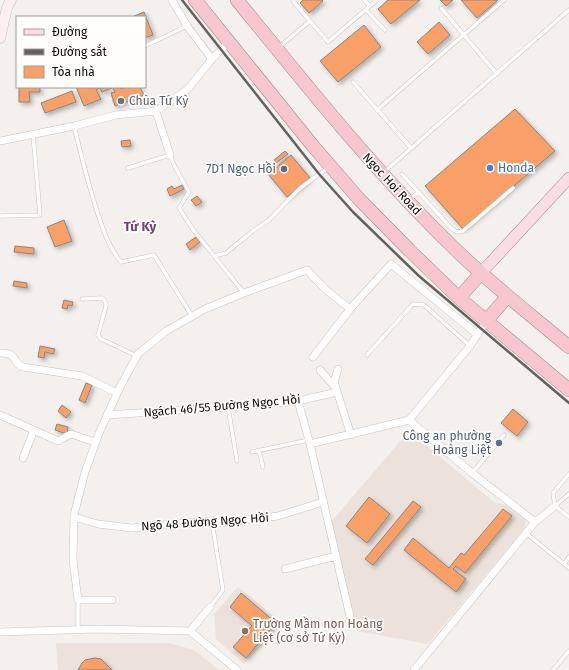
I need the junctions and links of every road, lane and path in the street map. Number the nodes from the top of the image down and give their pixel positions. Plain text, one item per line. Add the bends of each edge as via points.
1 (10, 0) edge
2 (172, 0) edge
3 (194, 0) edge
4 (238, 0) edge
5 (294, 0) edge
6 (364, 0) edge
7 (377, 0) edge
8 (504, 0) edge
9 (370, 6) junction
10 (441, 8) dead end
11 (366, 10) junction
12 (569, 10) edge
13 (310, 21) junction
14 (187, 26) junction
15 (385, 30) dead end
16 (464, 35) junction
17 (0, 38) edge
18 (229, 42) junction
19 (146, 46) edge
20 (277, 49) junction
21 (212, 59) junction
22 (497, 74) junction
23 (353, 82) dead end
24 (377, 110) junction
25 (156, 111) junction
26 (74, 126) junction
27 (33, 134) junction
28 (0, 141) edge
29 (411, 148) junction
30 (170, 155) junction
31 (331, 167) junction
32 (128, 168) dead end
33 (382, 174) junction
34 (402, 174) dead end
35 (569, 178) edge
36 (513, 188) dead end
37 (419, 192) junction
38 (408, 201) junction
39 (0, 216) edge
40 (214, 256) junction
41 (481, 273) junction
42 (244, 293) junction
43 (508, 296) junction
44 (459, 298) junction
45 (82, 299) dead end
46 (350, 309) junction
47 (192, 317) junction
48 (486, 321) junction
49 (478, 335) junction
50 (567, 342) edge
51 (470, 346) junction
52 (0, 353) edge
53 (367, 355) dead end
54 (137, 356) junction
55 (313, 357) dead end
56 (338, 369) dead end
57 (320, 370) dead end
58 (336, 387) junction
59 (569, 390) edge
60 (117, 392) junction
61 (298, 401) junction
62 (228, 407) junction
63 (0, 415) edge
64 (107, 415) junction
65 (410, 420) junction
66 (34, 430) junction
67 (351, 435) junction
68 (504, 435) dead end
69 (95, 442) junction
70 (309, 442) junction
71 (259, 451) junction
72 (252, 452) dead end
73 (23, 458) dead end
74 (237, 461) dead end
75 (263, 467) dead end
76 (472, 473) junction
77 (569, 474) edge
78 (569, 494) edge
79 (323, 502) junction
80 (555, 506) junction
81 (74, 517) junction
82 (569, 517) edge
83 (212, 522) junction
84 (536, 522) junction
85 (527, 534) junction
86 (336, 556) junction
87 (569, 557) edge
88 (564, 564) junction
89 (569, 568) edge
90 (285, 569) dead end
91 (78, 600) junction
92 (112, 600) dead end
93 (210, 607) joint
94 (352, 625) dead end
95 (78, 630) junction
96 (190, 631) junction
97 (0, 632) edge
98 (569, 651) edge
99 (237, 670) edge
100 (414, 670) edge
101 (553, 670) edge

1 - 17 street
2 - 14 street
3 - 18 highway
4 - 20 highway, Ngoc Hoi Road
5 - 13 lane
6 - 9 lane
7 - 9 lane
8 - 16 lane
9 - 11 lane
10 - 16 lane
11 - 13 lane via 328,42
11 - 15 lane
12 - 22 lane
13 - 20 lane
14 - 19 lane
14 - 21 street
16 - 22 lane
16 - 24 lane
18 - 21 street
18 - 31 highway
20 - 33 highway, Ngoc Hoi Road
21 - 25 street via 187,90
22 - 29 lane
23 - 24 lane
24 - 29 lane
25 - 26 street via 116,115
25 - 30 street
26 - 27 street
26 - 47 lane via 91,194 114,254 121,262 154,255
27 - 28 street
27 - 39 lane via 40,215
29 - 33 lane
30 - 32 lane
30 - 40 lane via 189,192 179,208
31 - 40 lane via 299,189 269,220 226,253
31 - 44 highway via 359,199
33 - 38 highway, Ngoc Hoi Road
34 - 37 lane
35 - 41 main road
36 - 37 lane via 463,232 452,229
37 - 38 lane
38 - 41 highway, Ngoc Hoi Road
40 - 42 lane
41 - 43 highway, Ngoc Hoi Road
41 - 44 highway
42 - 46 street via 307,270
42 - 47 street
43 - 48 highway
43 - 50 highway, Ngoc Hoi Road
44 - 48 highway
45 - 54 lane via 104,299 106,306 99,337
46 - 49 street via 391,264
46 - 55 street
47 - 54 street via 166,331
48 - 49 street
48 - 59 highway
49 - 51 street
51 - 53 lane via 424,305 413,304
51 - 65 street
52 - 60 street via 11,354 16,363 23,367 82,376
54 - 60 street
56 - 58 street
57 - 58 street
58 - 61 street, Ngách 46/55 Đường Ngọc Hồi
58 - 67 street
60 - 64 street
61 - 62 street, Ngách 46/55 Đường Ngọc Hồi
61 - 70 street
62 - 64 street, Ngách 46/55 Đường Ngọc Hồi
62 - 74 lane
63 - 66 street
64 - 69 street
65 - 67 street
65 - 76 street
66 - 69 street via 58,442 71,434
66 - 73 street
67 - 70 street
68 - 76 lane
69 - 81 street
70 - 71 lane
70 - 79 street
71 - 72 lane
71 - 75 lane
76 - 84 street
77 - 80 lane via 553,493
78 - 80 lane
79 - 83 street, Ngõ 48 Đường Ngọc Hồi via 278,516
79 - 86 street
80 - 82 lane
80 - 84 street
81 - 83 street, Ngõ 48 Đường Ngọc Hồi via 98,524 132,528
81 - 91 street via 73,560
83 - 93 lane via 223,590
84 - 85 street
85 - 88 lane
85 - 100 street
86 - 90 street
86 - 94 street
87 - 88 lane
88 - 89 lane
91 - 92 street
91 - 95 lane
93 - 96 street
95 - 96 street
95 - 97 street
96 - 99 street
98 - 101 lane

